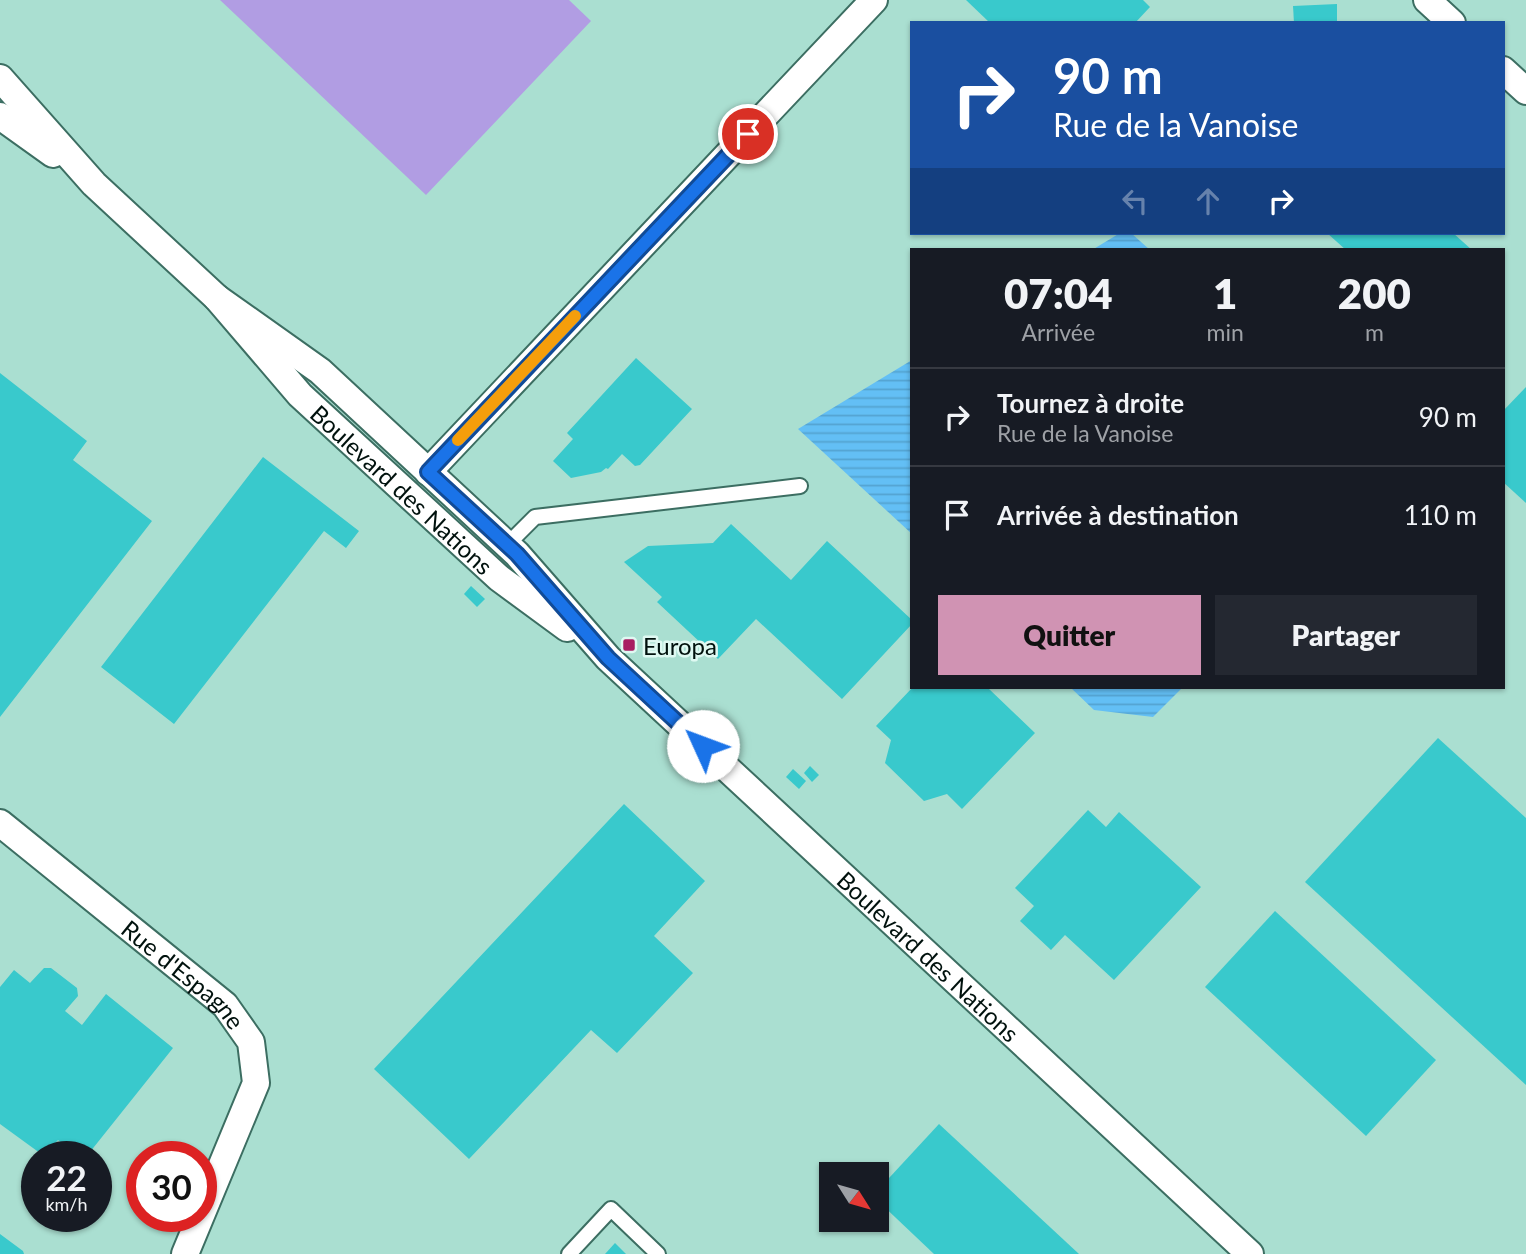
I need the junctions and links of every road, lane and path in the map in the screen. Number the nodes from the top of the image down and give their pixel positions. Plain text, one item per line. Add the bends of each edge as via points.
1 (874, 0) edge
2 (1427, 0) edge
3 (1450, 21) edge
4 (1505, 72) edge
5 (0, 78) edge
6 (1526, 91) edge
7 (0, 116) edge
8 (94, 184) junction
9 (218, 298) junction
10 (428, 472) junction
11 (800, 486) dead end
12 (507, 545) junction
13 (608, 658) junction
14 (0, 823) edge
15 (185, 1254) edge
16 (569, 1254) edge
17 (658, 1254) edge
18 (1250, 1254) edge

1 - 10 street
2 - 3 street
4 - 6 street
5 - 8 street, Boulevard des Nations
7 - 8 street, Boulevard des Nations
8 - 9 street, Boulevard des Nations
9 - 10 street, Boulevard des Nations via 320,371
9 - 13 street, Boulevard des Nations via 300,395 330,423 499,578
10 - 12 street, Boulevard des Nations
11 - 12 lane via 535,517
12 - 13 street, Boulevard des Nations
13 - 18 street, Boulevard des Nations
14 - 15 street, Rue d'Espagne via 225,1005 251,1042 256,1083
16 - 17 lane via 611,1209

